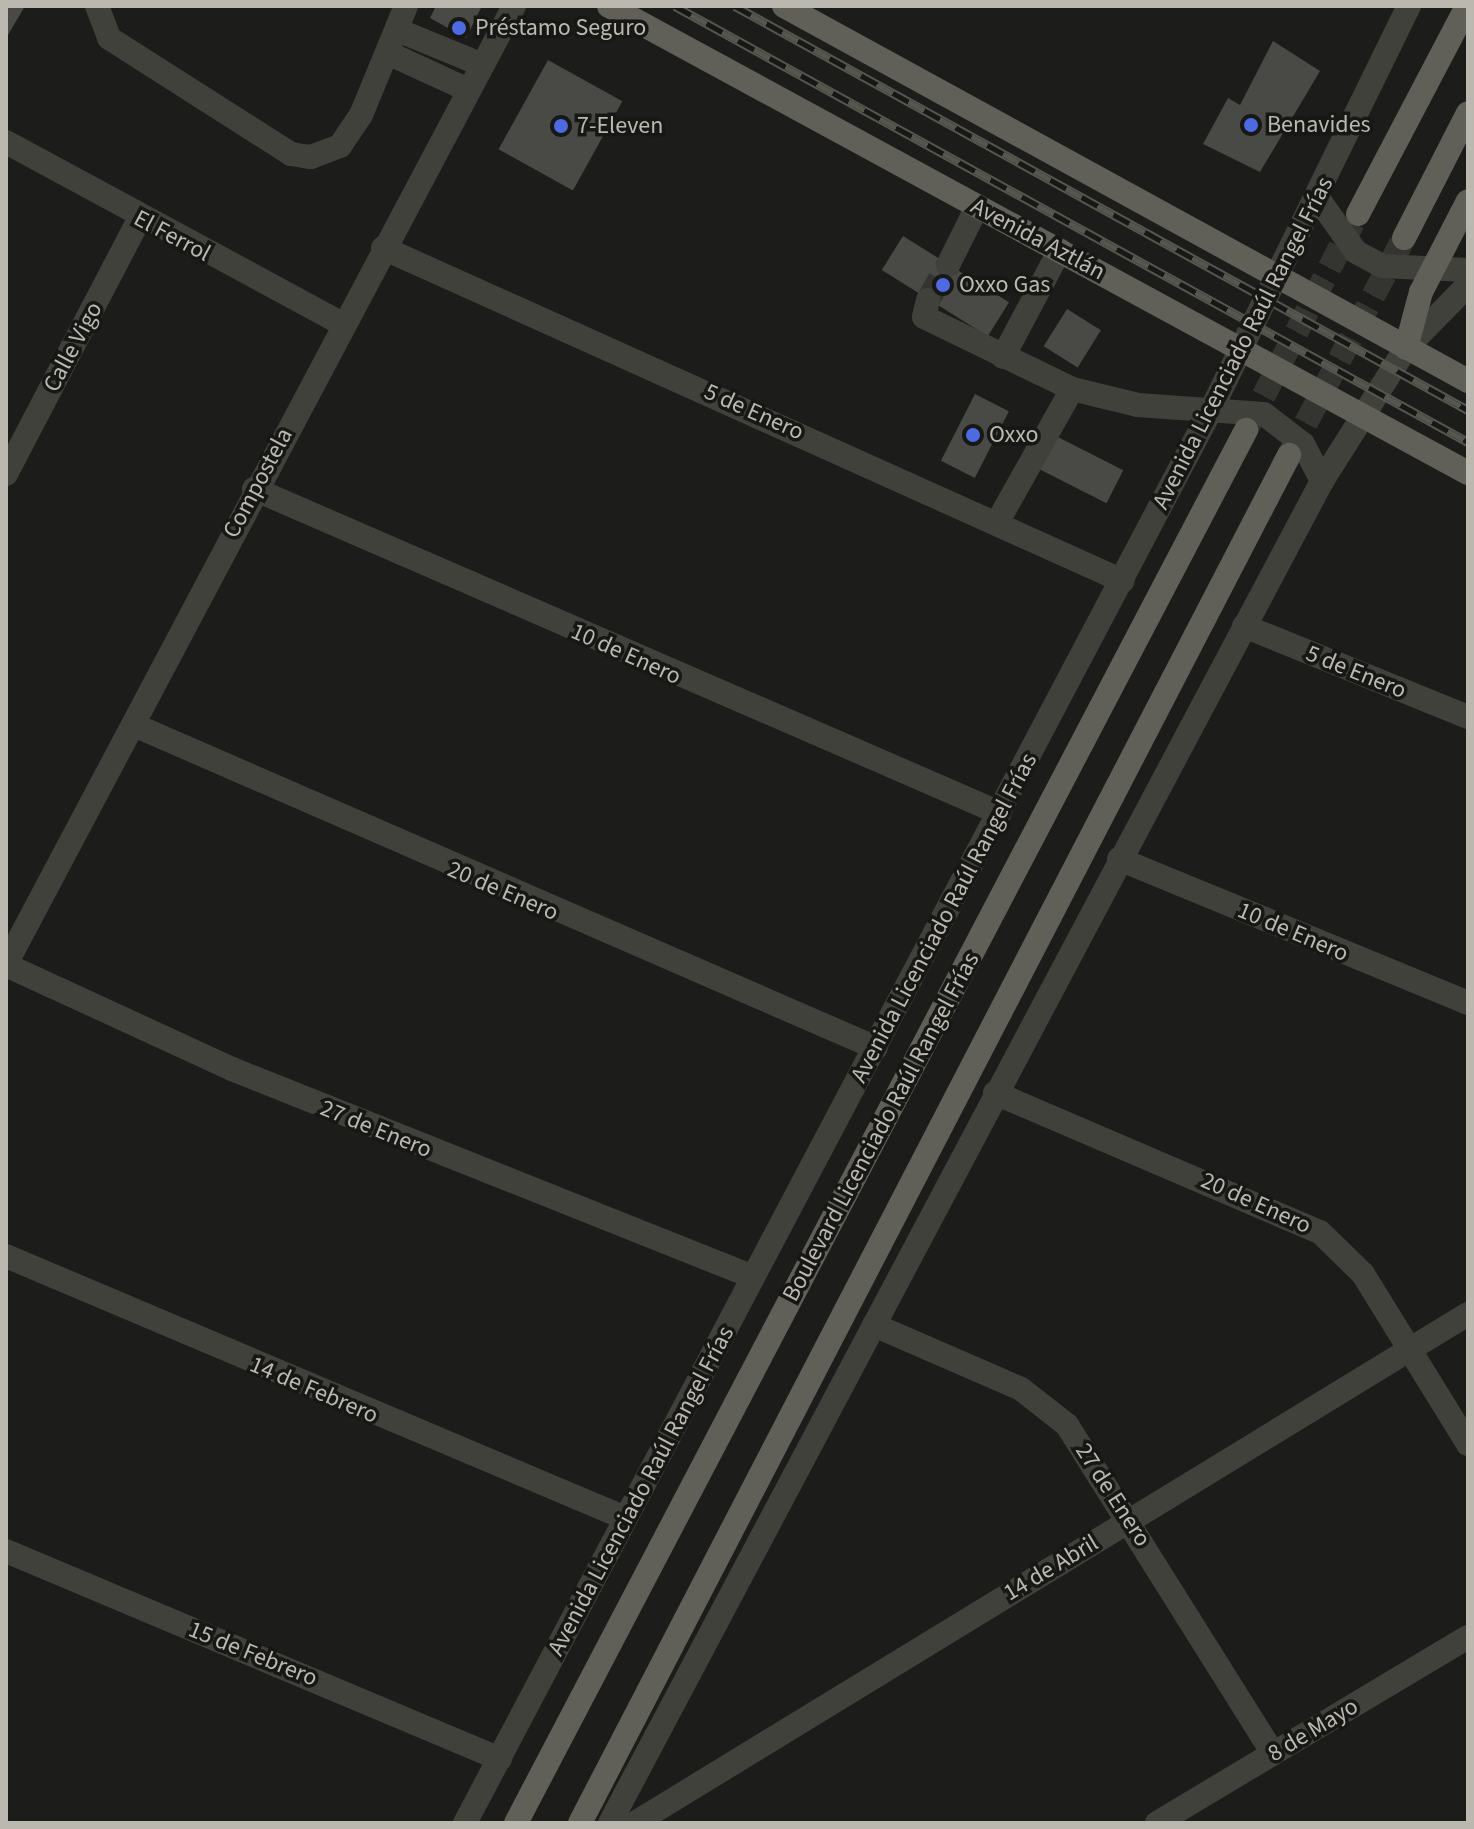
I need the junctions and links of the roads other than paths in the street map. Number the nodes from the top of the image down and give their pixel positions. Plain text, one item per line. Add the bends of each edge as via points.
1 (97, 6) edge
2 (406, 6) edge
3 (514, 6) edge
4 (609, 6) edge
5 (784, 6) edge
6 (1409, 6) edge
7 (1467, 6) edge
8 (400, 31) junction
9 (390, 54) junction
10 (480, 64) junction
11 (466, 89) junction
12 (1468, 113) edge
13 (6, 142) edge
14 (1317, 197) junction
15 (1468, 201) edge
16 (977, 207) junction
17 (1358, 214) tunnel mouth
18 (139, 220) junction
19 (1404, 238) tunnel mouth
20 (383, 248) junction
21 (1060, 250) junction
22 (948, 265) tunnel mouth
23 (1468, 270) edge
24 (1429, 273) junction
25 (1277, 274) junction
26 (1468, 285) edge
27 (928, 300) dead end
28 (342, 324) junction
29 (1240, 348) junction
30 (1406, 348) junction
31 (1003, 357) junction
32 (1468, 381) edge
33 (1072, 389) junction
34 (1211, 410) junction
35 (1363, 416) junction
36 (1246, 430) tunnel mouth
37 (1289, 455) tunnel mouth
38 (1468, 473) edge
39 (6, 474) edge
40 (1322, 481) junction
41 (254, 489) junction
42 (998, 521) junction
43 (1123, 581) junction
44 (1244, 626) junction
45 (1468, 717) edge
46 (134, 725) junction
47 (1000, 813) junction
48 (1119, 859) junction
49 (6, 964) edge
50 (1468, 1003) edge
51 (876, 1048) junction
52 (995, 1093) junction
53 (6, 1256) edge
54 (753, 1277) junction
55 (1468, 1314) edge
56 (874, 1325) junction
57 (1411, 1349) junction
58 (1468, 1444) edge
59 (625, 1518) junction
60 (1130, 1520) junction
61 (6, 1551) edge
62 (1468, 1637) edge
63 (1273, 1754) junction
64 (500, 1759) junction
65 (465, 1823) edge
66 (516, 1823) edge
67 (580, 1823) edge
68 (610, 1823) edge
69 (635, 1823) edge
70 (1157, 1823) edge

1 - 9 street via 109,38 291,154 311,157 340,146
2 - 8 street
3 - 10 street, Compostela
4 - 16 main road, Avenida Aztlán
5 - 25 main road
6 - 14 street, Avenida Licenciado Raúl Rangel Frías
7 - 17 main road
8 - 9 street
8 - 10 street
9 - 11 street
10 - 11 street, Compostela
11 - 20 street, Compostela
12 - 19 main road
13 - 18 street, El Ferrol
14 - 24 street via 1356,252 1382,266
14 - 25 street, Avenida Licenciado Raúl Rangel Frías
15 - 24 main road
16 - 21 main road, Avenida Aztlán
16 - 22 street
18 - 28 street, El Ferrol
18 - 39 street, Calle Vigo
20 - 28 street, Compostela
20 - 42 street, 5 de Enero
21 - 29 main road, Avenida Aztlán
21 - 31 street
23 - 24 street
24 - 30 main road
25 - 29 street, Avenida Licenciado Raúl Rangel Frías
25 - 30 main road
26 - 30 street
27 - 31 street via 924,317
28 - 41 street, Compostela
29 - 34 street, Avenida Licenciado Raúl Rangel Frías
29 - 35 main road, Avenida Aztlán
30 - 32 main road
30 - 35 street
31 - 33 street
33 - 34 street via 1138,405
33 - 42 street
34 - 40 street via 1264,414 1286,425
34 - 43 street, Avenida Licenciado Raúl Rangel Frías
35 - 38 main road, Avenida Aztlán
35 - 40 street
36 - 66 main road, Boulevard Licenciado Raúl Rangel Frías
37 - 67 main road, Boulevard Licenciado Raúl Rangel Frías
40 - 44 street
41 - 46 street, Compostela
41 - 47 street, 10 de Enero
42 - 43 street, 5 de Enero
43 - 47 street, Avenida Licenciado Raúl Rangel Frías
44 - 45 street, 5 de Enero
44 - 48 street
46 - 49 street, Compostela
46 - 51 street, 20 de Enero
47 - 51 street, Avenida Licenciado Raúl Rangel Frías
48 - 50 street, 10 de Enero
48 - 52 street
49 - 54 street, 27 de Enero via 232,1069
51 - 54 street, Avenida Licenciado Raúl Rangel Frías
52 - 56 street
52 - 57 street, 20 de Enero via 1320,1232 1363,1274
53 - 59 street, 14 de Febrero
54 - 59 street, Avenida Licenciado Raúl Rangel Frías
55 - 57 street, 14 de Abril
56 - 60 street, 27 de Enero via 1043,1402
56 - 68 street
57 - 58 street, 20 de Enero
57 - 60 street, 14 de Abril
59 - 64 street, Avenida Licenciado Raúl Rangel Frías
60 - 63 street, 27 de Enero
60 - 69 street, 14 de Abril
61 - 64 street, 15 de Febrero
62 - 63 street, 8 de Mayo
63 - 70 street, 8 de Mayo
64 - 65 street, Avenida Licenciado Raúl Rangel Frías

